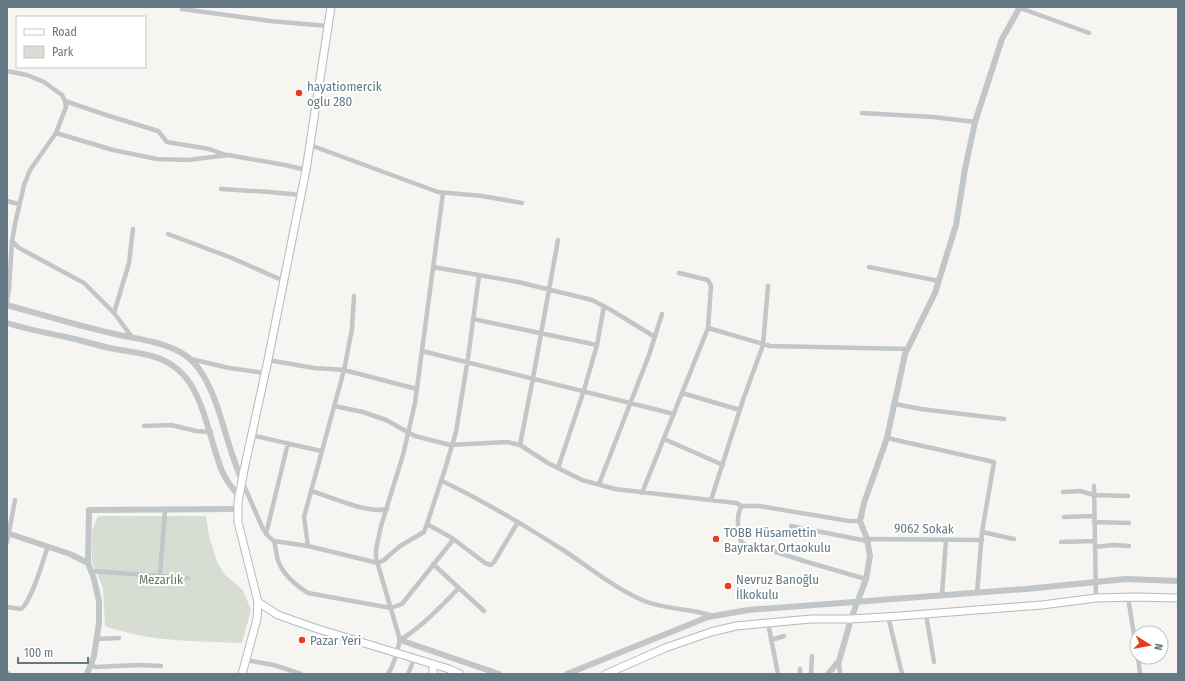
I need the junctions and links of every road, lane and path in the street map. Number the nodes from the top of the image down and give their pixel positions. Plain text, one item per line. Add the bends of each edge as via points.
1 (331, 7) edge
2 (1020, 7) edge
3 (182, 9) dead end
4 (328, 26) junction
5 (1089, 33) dead end
6 (7, 71) edge
7 (65, 101) junction
8 (862, 113) dead end
9 (975, 122) junction
10 (56, 133) junction
11 (310, 145) junction
12 (228, 155) junction
13 (306, 170) junction
14 (221, 189) dead end
15 (443, 193) junction
16 (301, 195) junction
17 (7, 201) edge
18 (522, 203) dead end
19 (20, 204) junction
20 (133, 229) dead end
21 (168, 234) dead end
22 (558, 240) dead end
23 (12, 242) junction
24 (869, 266) dead end
25 (433, 267) junction
26 (679, 273) dead end
27 (479, 276) junction
28 (284, 281) junction
29 (939, 281) junction
30 (768, 286) dead end
31 (548, 289) junction
32 (354, 296) dead end
33 (7, 302) edge
34 (7, 305) edge
35 (604, 306) junction
36 (114, 313) junction
37 (662, 314) dead end
38 (473, 319) junction
39 (7, 323) edge
40 (708, 328) junction
41 (541, 333) junction
42 (132, 337) junction
43 (350, 337) junction
44 (357, 337) dead end
45 (655, 338) junction
46 (597, 345) junction
47 (763, 345) junction
48 (908, 349) junction
49 (422, 351) junction
50 (191, 359) junction
51 (268, 360) junction
52 (468, 362) junction
53 (344, 370) junction
54 (265, 373) junction
55 (533, 378) junction
56 (417, 389) junction
57 (584, 390) junction
58 (682, 393) junction
59 (631, 402) junction
60 (895, 404) junction
61 (334, 406) junction
62 (740, 410) junction
63 (674, 414) junction
64 (1004, 419) dead end
65 (144, 426) dead end
66 (211, 432) junction
67 (409, 432) junction
68 (251, 435) junction
69 (887, 438) junction
70 (664, 439) junction
71 (288, 442) junction
72 (452, 445) junction
73 (520, 445) junction
74 (322, 451) junction
75 (723, 465) junction
76 (558, 468) junction
77 (242, 480) junction
78 (442, 481) junction
79 (599, 484) junction
80 (1094, 486) dead end
81 (312, 491) junction
82 (1063, 492) dead end
83 (642, 493) junction
84 (1094, 495) junction
85 (239, 496) junction
86 (1128, 496) dead end
87 (15, 500) dead end
88 (711, 500) junction
89 (742, 506) junction
90 (238, 509) junction
91 (386, 509) junction
92 (165, 510) junction
93 (1094, 516) junction
94 (1064, 517) dead end
95 (860, 521) junction
96 (518, 522) junction
97 (1094, 522) junction
98 (1129, 523) dead end
99 (427, 524) junction
100 (791, 526) dead end
101 (982, 532) junction
102 (8, 533) edge
103 (266, 534) junction
104 (1014, 539) dead end
105 (453, 540) junction
106 (867, 540) junction
107 (946, 540) junction
108 (982, 540) junction
109 (274, 541) junction
110 (7, 542) edge
111 (1061, 542) dead end
112 (1095, 544) junction
113 (48, 546) junction
114 (308, 546) junction
115 (1129, 546) dead end
116 (88, 563) junction
117 (378, 563) junction
118 (433, 564) junction
119 (91, 571) junction
120 (160, 575) junction
121 (188, 578) dead end
122 (866, 579) junction
123 (1178, 581) edge
124 (1096, 582) junction
125 (459, 588) junction
126 (977, 592) junction
127 (942, 595) junction
128 (1128, 597) junction
129 (1096, 598) junction
130 (1178, 598) edge
131 (258, 602) junction
132 (858, 602) junction
133 (7, 607) edge
134 (391, 608) junction
135 (484, 611) dead end
136 (926, 614) junction
137 (714, 616) junction
138 (888, 616) junction
139 (851, 619) junction
140 (768, 623) junction
141 (1132, 625) edge
142 (784, 636) dead end
143 (119, 638) dead end
144 (96, 639) junction
145 (400, 640) junction
146 (771, 640) junction
147 (397, 654) junction
148 (812, 656) dead end
149 (414, 659) junction
150 (246, 660) junction
151 (839, 661) junction
152 (934, 662) dead end
153 (91, 663) junction
154 (433, 664) junction
155 (161, 666) dead end
156 (87, 674) edge
157 (242, 674) edge
158 (301, 674) edge
159 (388, 674) edge
160 (408, 674) edge
161 (433, 674) edge
162 (460, 674) edge
163 (499, 674) edge
164 (567, 674) edge
165 (606, 674) edge
166 (778, 674) edge
167 (811, 674) edge
168 (828, 674) edge
169 (840, 674) edge
170 (902, 674) edge

1 - 4 main road
2 - 5 street
2 - 9 street via 1002,39
3 - 4 street
4 - 11 main road
6 - 7 street via 44,82 62,95
7 - 10 street via 66,107
7 - 12 street via 158,131 167,142
8 - 9 street
9 - 29 street via 956,225
10 - 12 street via 113,150 157,159 188,160
10 - 19 street via 30,170
11 - 13 main road
11 - 15 street via 420,187
12 - 13 street
13 - 16 main road
14 - 16 street
15 - 18 street
15 - 25 street
16 - 28 main road
17 - 19 street
19 - 23 street
20 - 36 street via 129,263
21 - 28 street
22 - 31 street
23 - 33 street
23 - 36 street via 84,283
24 - 29 street
25 - 27 street
25 - 49 street
26 - 40 street via 708,280 711,286
27 - 31 street
27 - 38 street
28 - 51 main road
29 - 48 street
30 - 47 street
31 - 35 street via 592,300
31 - 41 street
32 - 43 street
34 - 42 street
35 - 45 street
35 - 46 street
36 - 42 street
37 - 45 street
38 - 41 street
38 - 52 street
39 - 66 street via 142,354 177,368 195,390
40 - 47 street
40 - 58 street
41 - 46 street
41 - 55 street
42 - 50 street via 164,345
43 - 44 street
43 - 53 street
45 - 59 street
46 - 57 street
47 - 48 street
47 - 62 street
48 - 60 street
49 - 52 street
49 - 56 street
50 - 54 street
50 - 77 street via 203,374 213,395 233,462
51 - 53 street
51 - 54 main road
52 - 55 street
52 - 72 street
53 - 56 street
53 - 61 street
54 - 68 main road
55 - 57 street
55 - 73 street
56 - 67 street
57 - 59 street
57 - 76 street
58 - 62 street
58 - 63 street
59 - 63 street
59 - 79 street
60 - 64 street
60 - 69 street
61 - 67 street via 363,412
61 - 74 street
62 - 75 street
63 - 70 street
65 - 66 street via 171,425
66 - 85 street via 222,472
67 - 72 street via 415,436
67 - 91 street
68 - 71 street
68 - 77 main road
69 - 95 street
69 - 101 street via 994,462
70 - 75 street
70 - 83 street
71 - 74 street
71 - 103 street
72 - 73 street via 486,442
72 - 78 street
73 - 76 street
74 - 81 street
75 - 88 street
76 - 79 street via 582,480
77 - 85 main road
77 - 103 street
78 - 96 street
78 - 99 street
79 - 83 street
80 - 84 street
81 - 91 street via 352,505 380,511
81 - 114 street via 304,517
82 - 84 street via 1080,491
83 - 88 street
84 - 86 street
84 - 93 street
85 - 90 main road
87 - 102 street
88 - 89 street
89 - 95 street via 760,506
89 - 122 street via 738,526 741,542
90 - 92 street
90 - 131 main road via 238,522
91 - 117 street via 376,550
92 - 116 street via 89,510
92 - 120 street
93 - 94 street
93 - 97 street
95 - 106 street
96 - 105 street via 490,565
96 - 137 street via 617,588 662,606
97 - 98 street
97 - 112 street
99 - 105 street
99 - 117 street via 424,532
100 - 106 street, 9062 Sokak
101 - 104 street
101 - 108 street
102 - 110 street
102 - 113 street
103 - 109 street
105 - 118 street
106 - 107 street, 9062 Sokak
106 - 122 street via 870,556
107 - 108 street, 9062 Sokak
107 - 127 street
108 - 126 street
109 - 114 street
109 - 134 street via 282,570 299,588 308,593
111 - 112 street
112 - 115 street
112 - 124 street
113 - 116 street
113 - 133 street via 25,607 21,610
114 - 117 street
116 - 119 street
117 - 134 street
118 - 125 street
118 - 134 street via 402,604
119 - 120 street
119 - 144 street via 99,601
120 - 121 street
122 - 132 street
123 - 124 street
124 - 126 street
124 - 129 street
125 - 135 street
125 - 145 street via 430,619
126 - 127 street
127 - 132 street
128 - 129 main road
128 - 130 main road
128 - 141 street
129 - 136 main road
131 - 147 main road via 278,615
131 - 150 main road via 257,619
132 - 137 street via 748,610
132 - 139 street
134 - 145 street
136 - 138 main road
136 - 152 street
137 - 164 street
138 - 139 main road
138 - 170 street
139 - 140 main road
139 - 151 street
140 - 146 street
140 - 165 main road via 736,626 711,632 665,648
142 - 146 street
143 - 144 street
144 - 153 street
145 - 147 street
145 - 163 street
146 - 166 street
147 - 149 main road
147 - 159 street
148 - 167 street
149 - 154 main road
149 - 160 street
150 - 157 main road
150 - 158 street via 274,665
151 - 168 street
151 - 169 street
153 - 155 street via 95,667
153 - 156 street
154 - 161 main road
154 - 162 main road

